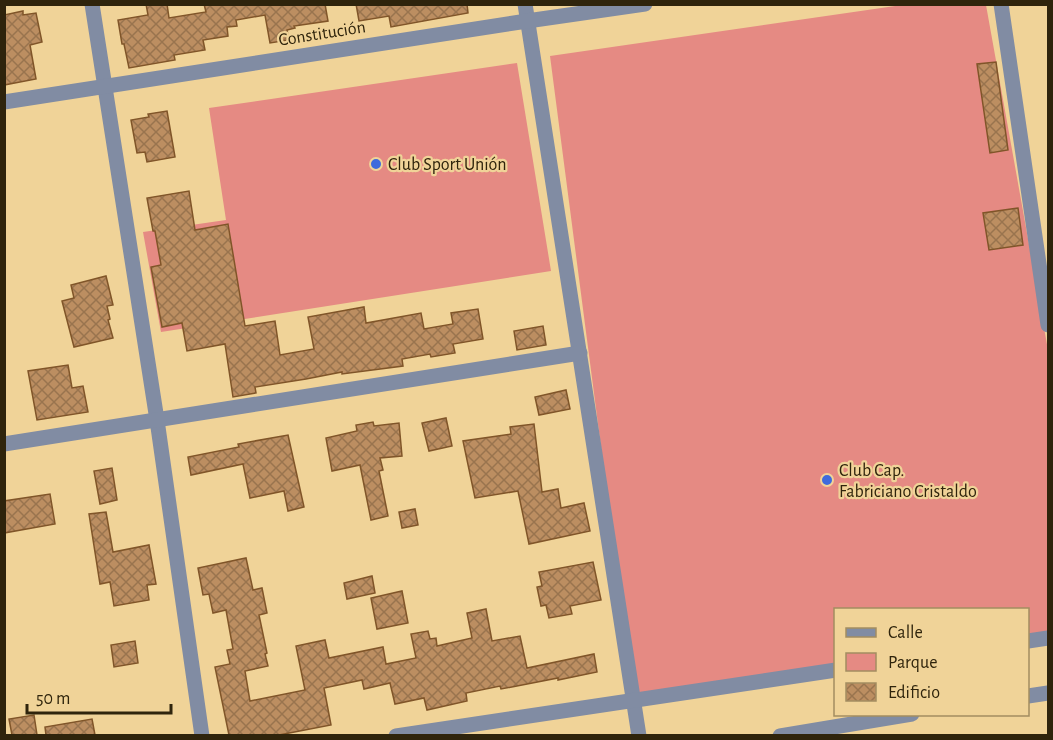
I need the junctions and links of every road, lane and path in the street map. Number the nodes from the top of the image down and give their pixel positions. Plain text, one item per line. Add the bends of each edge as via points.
1 (92, 4) edge
2 (525, 4) edge
3 (645, 4) edge
4 (1001, 4) edge
5 (527, 21) junction
6 (106, 87) junction
7 (4, 102) edge
8 (1046, 289) edge
9 (1048, 325) edge
10 (580, 353) junction
11 (158, 420) junction
12 (4, 444) edge
13 (1048, 638) edge
14 (1029, 641) edge
15 (834, 670) edge
16 (1048, 693) edge
17 (1029, 696) edge
18 (634, 700) junction
19 (899, 716) edge
20 (202, 735) edge
21 (396, 735) edge
22 (639, 735) edge
23 (780, 735) edge

1 - 6 street
2 - 5 street
3 - 5 street, Constitución
4 - 8 street
5 - 6 street, Constitución
5 - 10 street
6 - 7 street, Constitución
6 - 11 street
8 - 9 street
10 - 11 street
10 - 18 street
11 - 12 street
11 - 20 street
13 - 14 street
15 - 18 street
16 - 17 street
18 - 21 street
18 - 22 street
19 - 23 street

